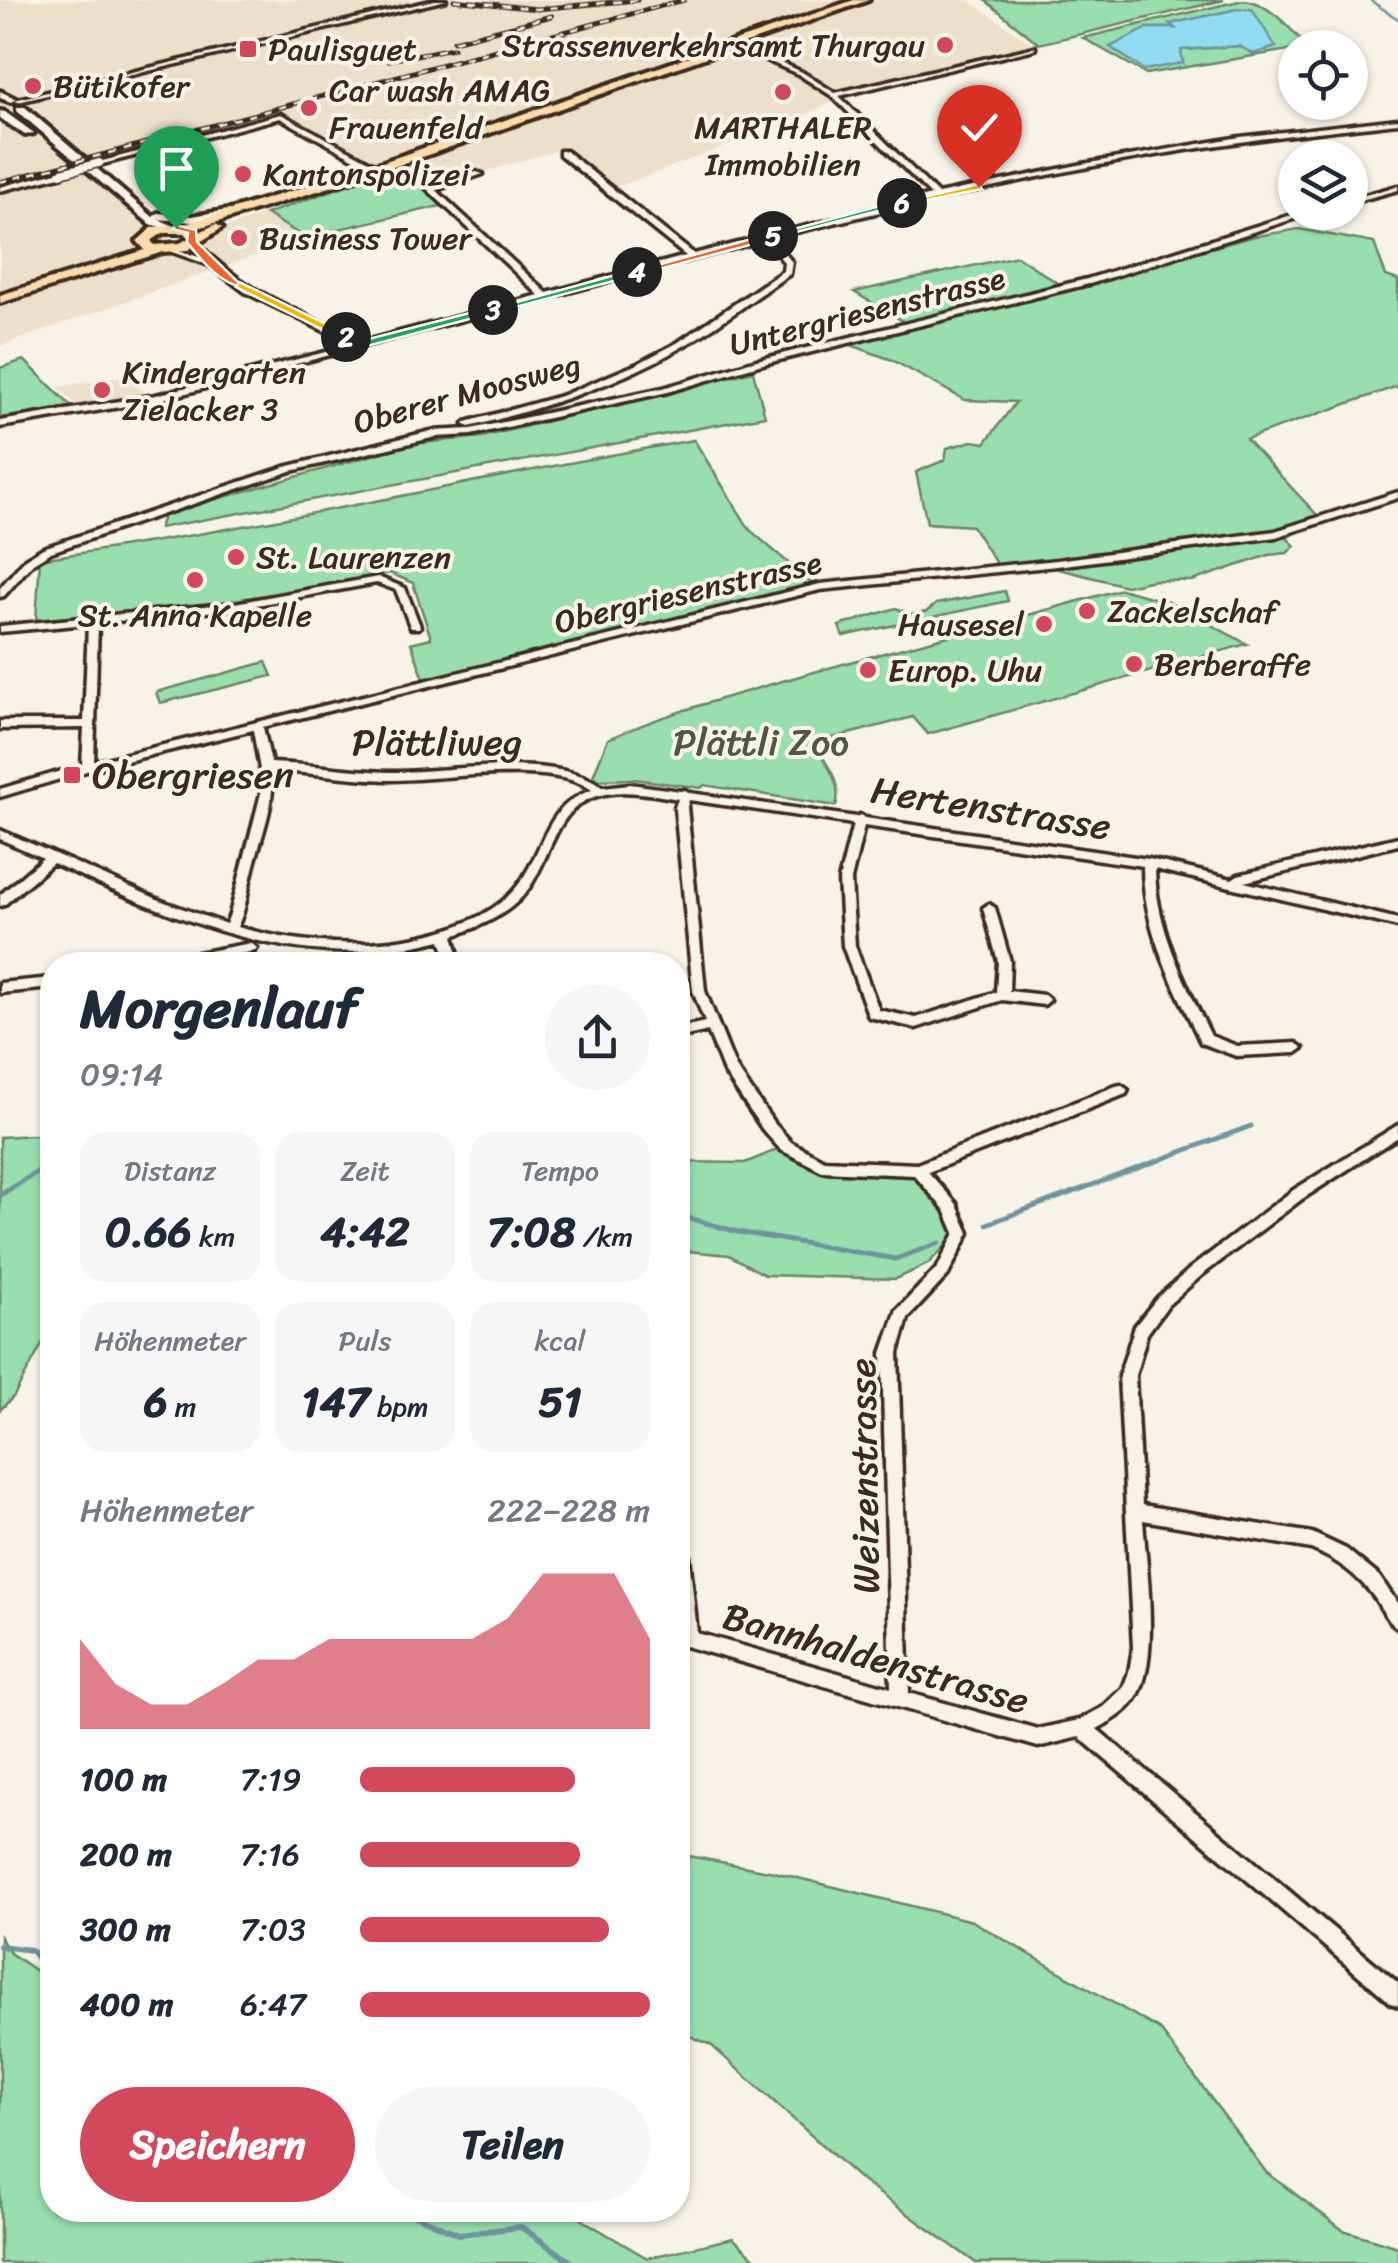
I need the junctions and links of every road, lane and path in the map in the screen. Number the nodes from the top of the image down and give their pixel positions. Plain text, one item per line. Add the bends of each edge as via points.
1 (443, 0) edge
2 (864, 0) edge
3 (736, 45) junction
4 (1033, 48) dead end
5 (834, 95) junction
6 (12, 101) edge
7 (0, 114) edge
8 (1398, 121) edge
9 (563, 153) dead end
10 (378, 168) junction
11 (479, 174) dead end
12 (1398, 188) edge
13 (0, 189) edge
14 (935, 194) junction
15 (1368, 197) edge
16 (274, 201) junction
17 (132, 202) junction
18 (1278, 222) edge
19 (186, 234) junction
20 (766, 237) junction
21 (146, 238) junction
22 (164, 250) junction
23 (692, 257) junction
24 (210, 264) junction
25 (60, 279) junction
26 (545, 296) junction
27 (0, 299) edge
28 (360, 344) junction
29 (0, 424) edge
30 (431, 434) junction
31 (1398, 495) edge
32 (0, 594) edge
33 (93, 620) junction
34 (415, 626) dead end
35 (0, 629) edge
36 (88, 724) junction
37 (0, 725) edge
38 (257, 725) junction
39 (88, 767) junction
40 (269, 767) junction
41 (600, 790) junction
42 (0, 793) edge
43 (685, 794) junction
44 (860, 819) junction
45 (0, 834) edge
46 (1398, 841) edge
47 (52, 857) junction
48 (1149, 862) junction
49 (1232, 880) junction
50 (0, 902) edge
51 (989, 908) dead end
52 (1398, 923) edge
53 (228, 930) junction
54 (446, 934) junction
55 (253, 944) junction
56 (218, 952) edge
57 (250, 952) edge
58 (451, 952) edge
59 (40, 984) edge
60 (0, 988) edge
61 (1002, 995) junction
62 (1044, 1000) dead end
63 (712, 1025) junction
64 (690, 1030) edge
65 (1296, 1048) dead end
66 (1121, 1090) dead end
67 (1398, 1130) edge
68 (918, 1170) junction
69 (1136, 1510) junction
70 (1398, 1620) edge
71 (690, 1639) edge
72 (900, 1698) junction
73 (1082, 1728) junction
74 (1398, 1996) edge

1 - 6 street
2 - 3 main road
3 - 5 street
3 - 10 main road
4 - 5 street
5 - 14 street
6 - 7 main road
6 - 17 main road
7 - 21 main road
8 - 14 street via 1288,131
9 - 23 street
10 - 13 street, bridge via 281,116
10 - 16 main road
10 - 19 main road
11 - 26 street via 431,188
12 - 15 street
14 - 20 street
16 - 17 main road via 192,220 159,216
16 - 19 main road
17 - 19 main road via 154,223
18 - 30 street, Untergriesenstrasse via 1090,280 665,390 471,432
19 - 21 main road
19 - 22 main road
19 - 24 street
20 - 23 street
20 - 30 street, Oberer Moosweg via 788,262 787,272 666,353 564,398
21 - 22 main road
21 - 25 main road
22 - 24 street
22 - 25 main road
23 - 26 street
24 - 28 street via 274,305
25 - 27 main road
26 - 28 street
28 - 29 street via 151,399
30 - 32 street, Oberer Moosweg via 288,469 47,550
31 - 38 street, Obergriesenstrasse via 1276,534 820,587
33 - 34 street via 235,606 378,580 400,588
33 - 35 street
33 - 36 street
36 - 37 street
36 - 39 street
38 - 39 street, Obergriesenstrasse
38 - 40 street
39 - 42 street, Obergriesenstrasse
40 - 41 street, Plättliweg via 396,776 529,770 581,777
40 - 53 street via 268,808 239,913
41 - 43 street, Hertenstrasse
41 - 54 street via 560,814 513,898
43 - 44 street, Hertenstrasse
43 - 63 street via 699,991
44 - 48 street, Hertenstrasse
44 - 61 street via 846,880 849,946 874,1014 916,1023
45 - 47 street
46 - 49 street
47 - 50 street
47 - 53 street
48 - 49 street, Hertenstrasse
48 - 65 street via 1148,890 1166,955 1206,1039 1236,1052
49 - 52 street, Hertenstrasse
51 - 61 street via 1004,961
53 - 55 street
54 - 55 street via 334,950
54 - 58 street
55 - 56 street
55 - 57 street
59 - 60 street
61 - 62 street
63 - 64 street
63 - 68 street via 729,1068 786,1146 822,1165
66 - 68 street
67 - 69 street, Bannhaldenstrasse via 1197,1271 1140,1331 1128,1376
68 - 72 street, Weizenstrasse via 951,1207 962,1233 943,1271 902,1315 890,1354
69 - 70 street via 1340,1551 1382,1592
69 - 73 street, Bannhaldenstrasse via 1138,1672 1129,1694
71 - 72 street, Bannhaldenstrasse
72 - 73 street, Bannhaldenstrasse via 1038,1738
73 - 74 street

